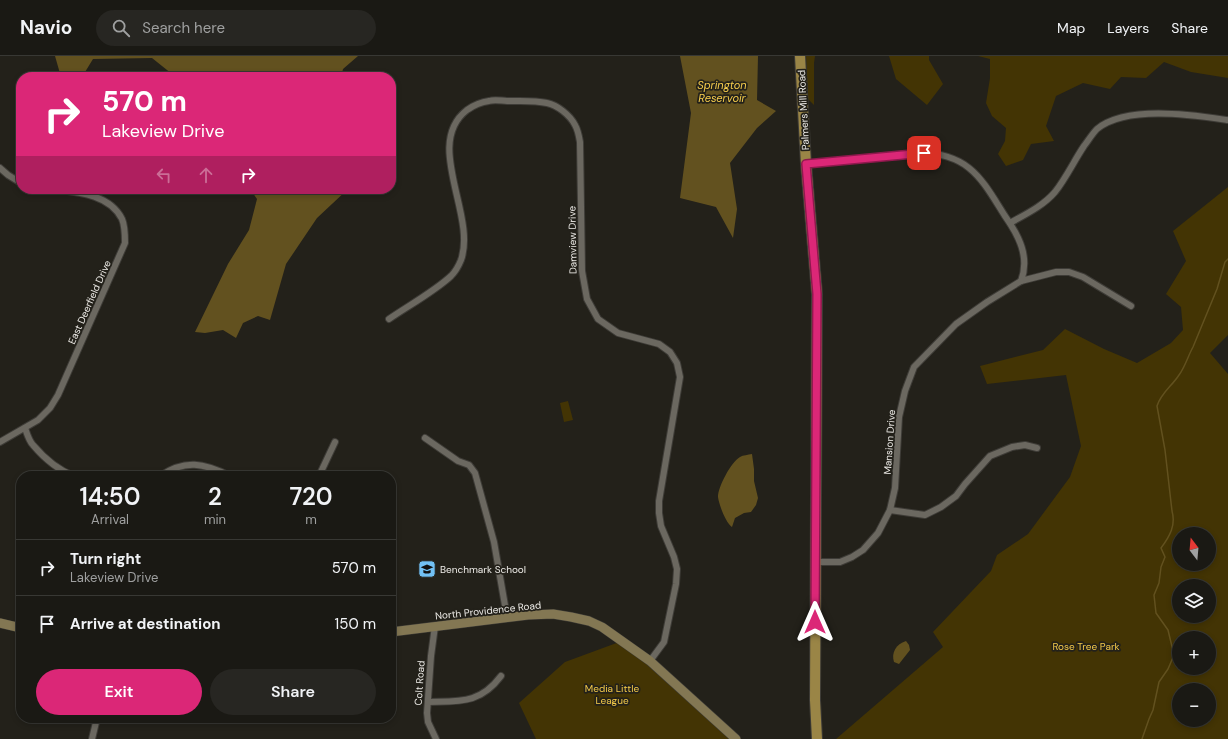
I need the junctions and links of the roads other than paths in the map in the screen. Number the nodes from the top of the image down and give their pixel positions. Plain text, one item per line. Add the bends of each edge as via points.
1 (800, 56) edge
2 (1227, 120) edge
3 (806, 164) junction
4 (0, 168) edge
5 (16, 180) edge
6 (88, 194) edge
7 (1010, 223) junction
8 (1020, 281) junction
9 (1131, 306) dead end
10 (389, 319) dead end
11 (25, 428) junction
12 (425, 438) dead end
13 (0, 442) edge
14 (335, 442) dead end
15 (1037, 448) dead end
16 (62, 471) edge
17 (169, 471) edge
18 (218, 471) edge
19 (321, 471) edge
20 (890, 510) junction
21 (816, 562) junction
22 (507, 617) junction
23 (0, 622) edge
24 (435, 626) junction
25 (16, 627) edge
26 (396, 631) edge
27 (650, 661) junction
28 (501, 676) dead end
29 (428, 702) junction
30 (96, 723) edge
31 (92, 739) edge
32 (436, 739) edge
33 (736, 739) edge
34 (817, 739) edge

1 - 3 main road, Palmers Mill Road
2 - 7 street via 1157,114 1127,116 1109,121 1096,130 1089,139 1054,193 1042,205
3 - 7 street via 924,153 946,156 968,167 980,179
3 - 21 main road, Palmers Mill Road via 817,294
4 - 5 street
6 - 11 street, East Deerfield Drive via 113,208 122,219 125,244 58,395 50,408
7 - 8 street via 1024,255 1024,271
8 - 9 street, Mansion Drive via 1056,272 1070,272
8 - 20 street, Mansion Drive via 956,324 914,367 904,391 899,417 895,488
10 - 27 street, Damview Drive via 452,275 461,262 465,245 463,223 449,148 457,120 474,105 490,100 551,104 569,117 575,125 580,142 582,271 587,299 598,319 618,333 659,344 670,352 677,363 680,377 659,502 661,526 677,569 676,584 664,642
11 - 13 street, East Deerfield Drive
11 - 16 street via 32,445
12 - 22 street via 458,461 469,465 475,473 494,542
14 - 19 street
15 - 20 street via 1025,445 1012,447 990,456 956,496 925,515
17 - 18 street via 194,464
20 - 21 street, Mansion Drive via 878,533 863,550 840,562
21 - 34 main road, Palmers Mill Road
22 - 24 main road, North Providence Road
22 - 27 main road, North Providence Road via 553,614 589,621 602,627
23 - 25 main road
24 - 26 main road, North Providence Road
24 - 29 street, Colt Road
27 - 33 main road, North Providence Road
28 - 29 street via 480,695 467,700
29 - 32 street, Colt Road via 428,722
30 - 31 street

